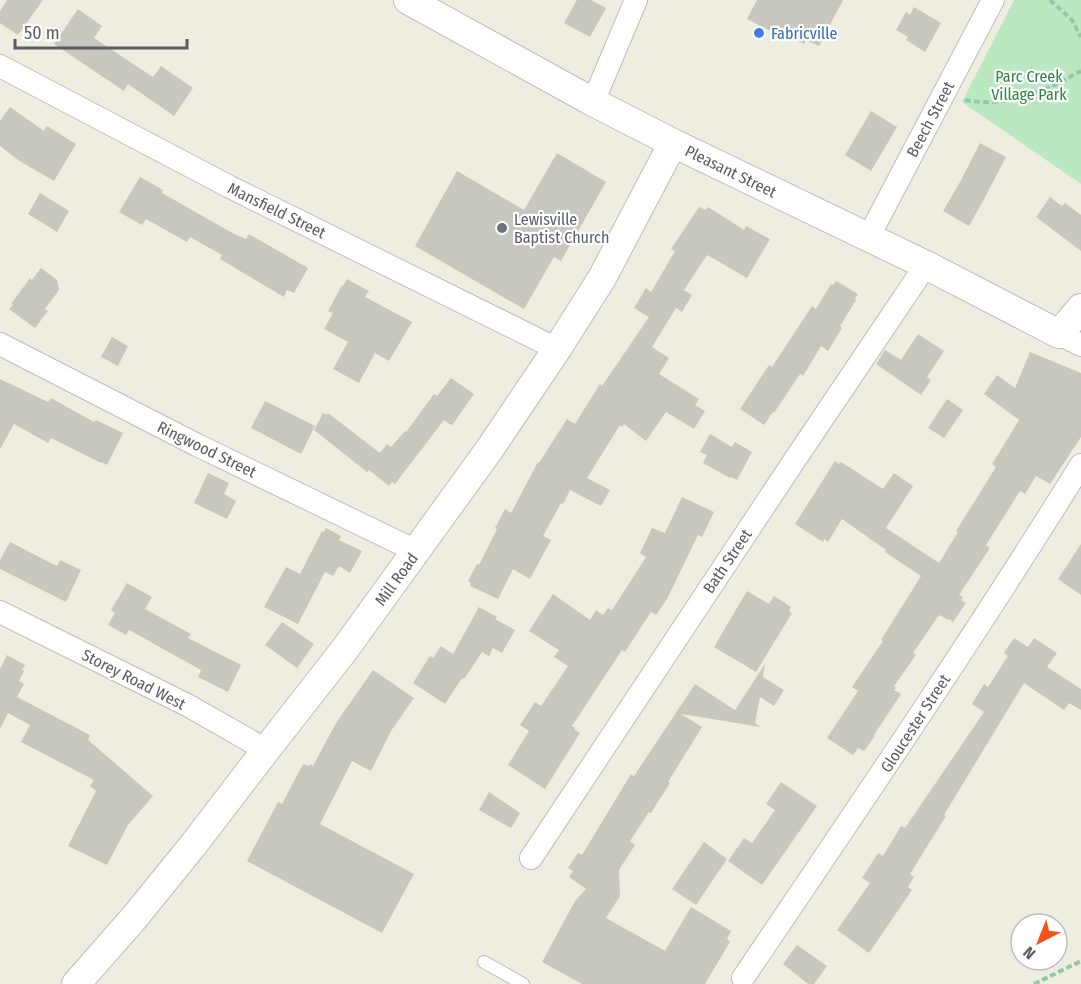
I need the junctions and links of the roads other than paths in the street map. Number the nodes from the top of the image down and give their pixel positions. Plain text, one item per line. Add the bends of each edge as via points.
1 (408, 0) edge
2 (636, 0) edge
3 (993, 0) edge
4 (0, 66) edge
5 (593, 102) junction
6 (673, 143) junction
7 (868, 237) junction
8 (926, 266) junction
9 (1081, 308) edge
10 (1070, 339) edge
11 (0, 344) edge
12 (557, 349) junction
13 (1081, 465) edge
14 (416, 551) junction
15 (0, 612) edge
16 (266, 750) junction
17 (531, 858) dead end
18 (484, 962) dead end
19 (743, 978) dead end
20 (76, 984) edge
21 (523, 984) edge

1 - 5 street, Pleasant Street
2 - 5 street
3 - 7 street, Beech Street
4 - 12 street, Mansfield Street via 230,187
5 - 6 street, Pleasant Street
6 - 7 street, Pleasant Street
6 - 12 street, Mill Road via 602,278
7 - 8 street, Pleasant Street
8 - 10 street, Pleasant Street
8 - 17 street, Bath Street
9 - 10 street, Pleasant Street
11 - 14 street, Ringwood Street via 196,445
12 - 14 street, Mill Road
13 - 19 street, Gloucester Street via 1007,583
14 - 16 street, Mill Road
15 - 16 street, Storey Road West via 189,706
16 - 20 street, Mill Road via 134,918
18 - 21 lane

